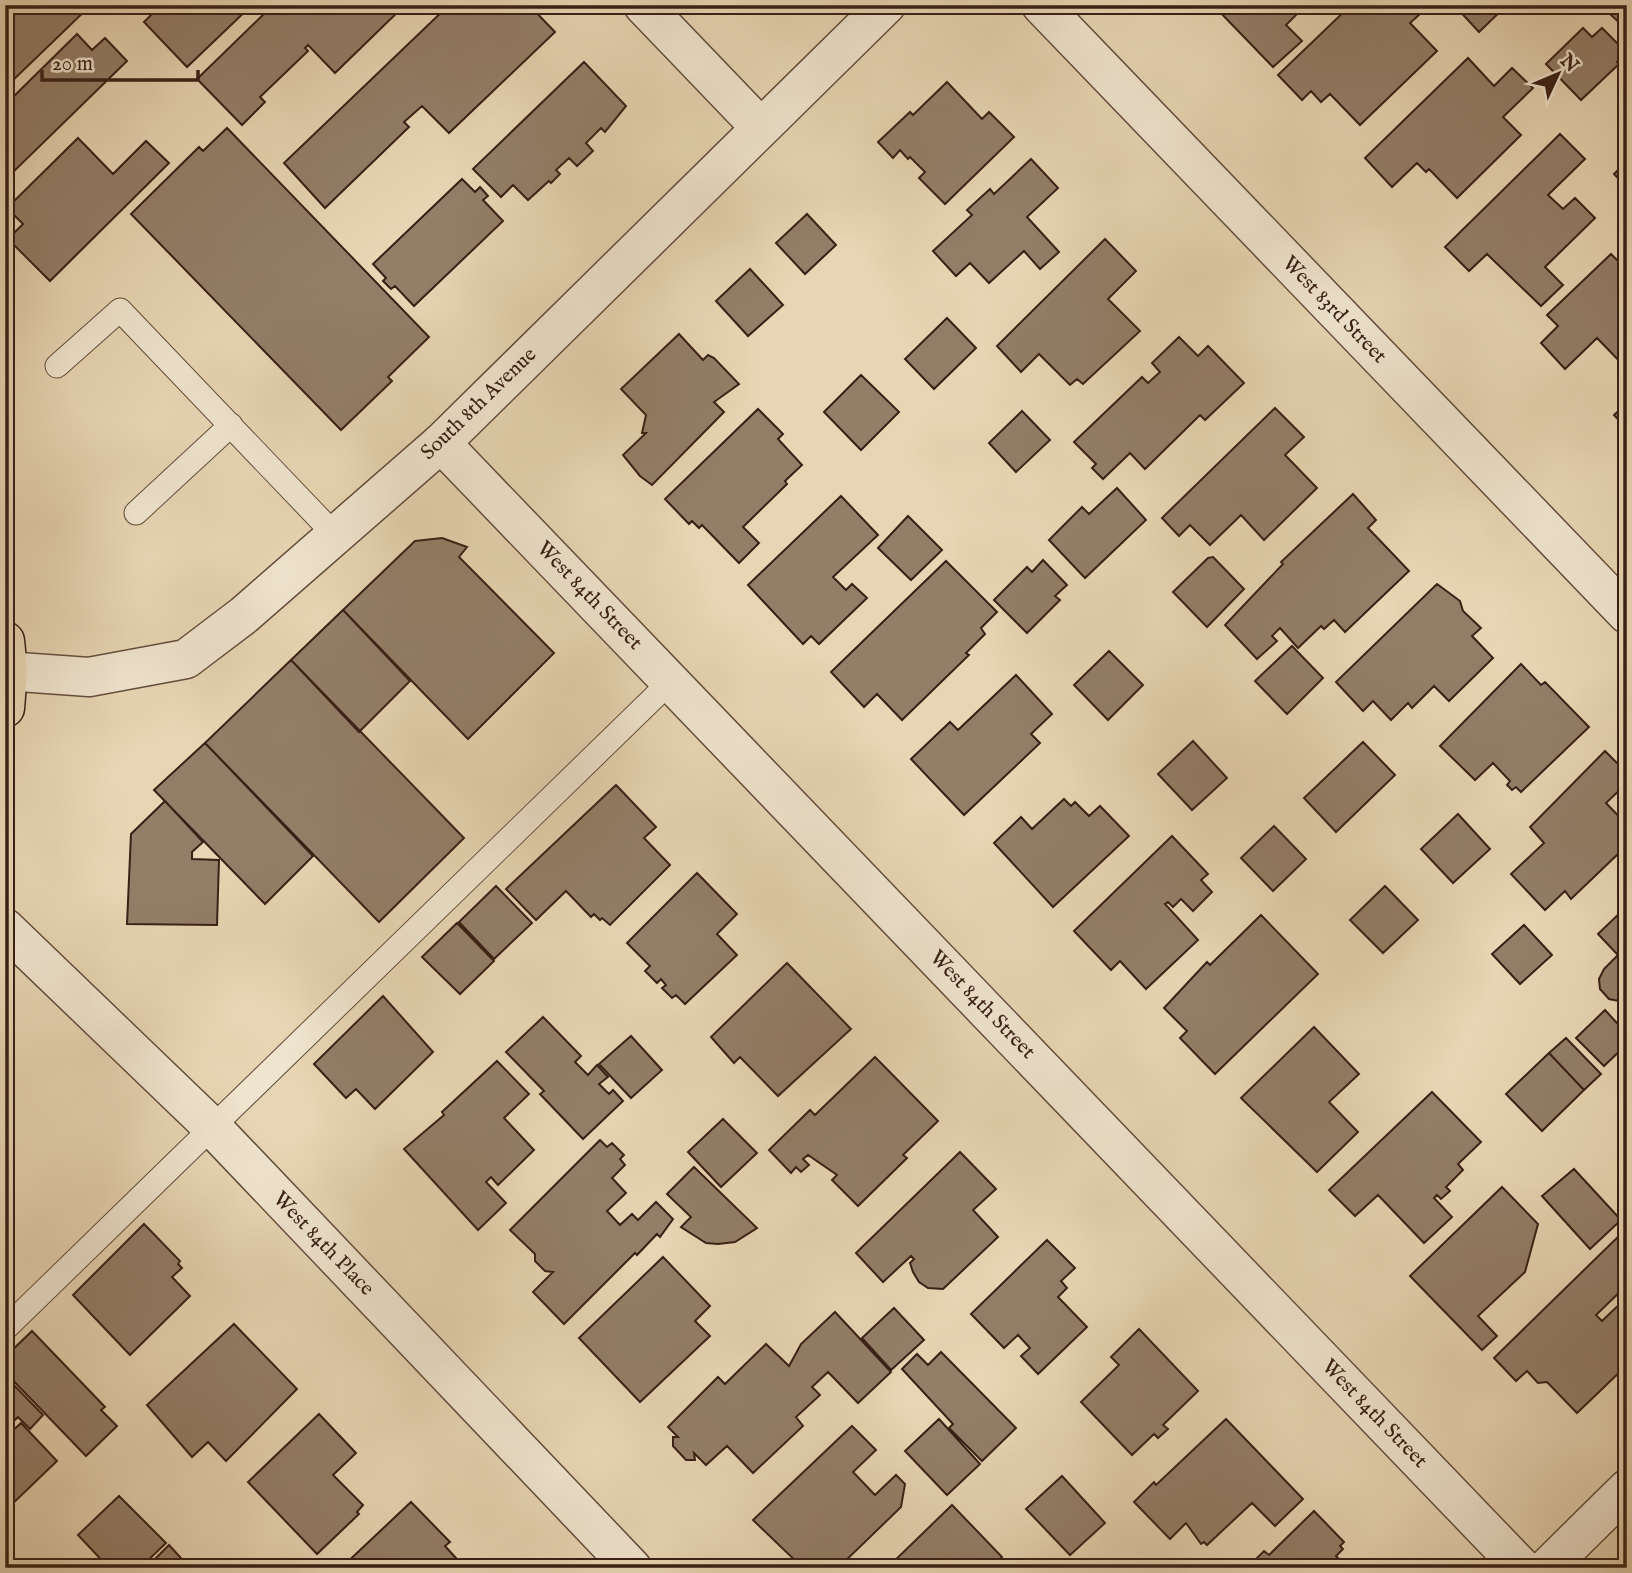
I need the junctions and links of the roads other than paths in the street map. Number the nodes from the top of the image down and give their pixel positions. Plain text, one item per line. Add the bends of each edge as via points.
1 (643, 5) edge
2 (886, 5) edge
3 (1041, 5) edge
4 (760, 127) junction
5 (57, 366) dead end
6 (231, 425) junction
7 (441, 443) junction
8 (136, 513) dead end
9 (335, 535) junction
10 (1627, 614) edge
11 (6, 673) edge
12 (671, 681) junction
13 (5, 928) edge
14 (212, 1127) junction
15 (5, 1329) edge
16 (1627, 1489) edge
17 (632, 1568) edge
18 (1522, 1568) edge
19 (1547, 1568) edge

1 - 4 street
2 - 4 street, South 8th Avenue
3 - 10 street, West 83rd Street
4 - 7 street, South 8th Avenue
5 - 6 lane via 120,310
6 - 8 lane
6 - 9 lane
7 - 9 street, South 8th Avenue
7 - 12 street, West 84th Street
9 - 11 street, South 8th Avenue via 186,660 89,677
12 - 14 lane
12 - 18 street, West 84th Street
13 - 14 street, West 84th Place
14 - 15 lane
14 - 17 street, West 84th Place
16 - 19 street

